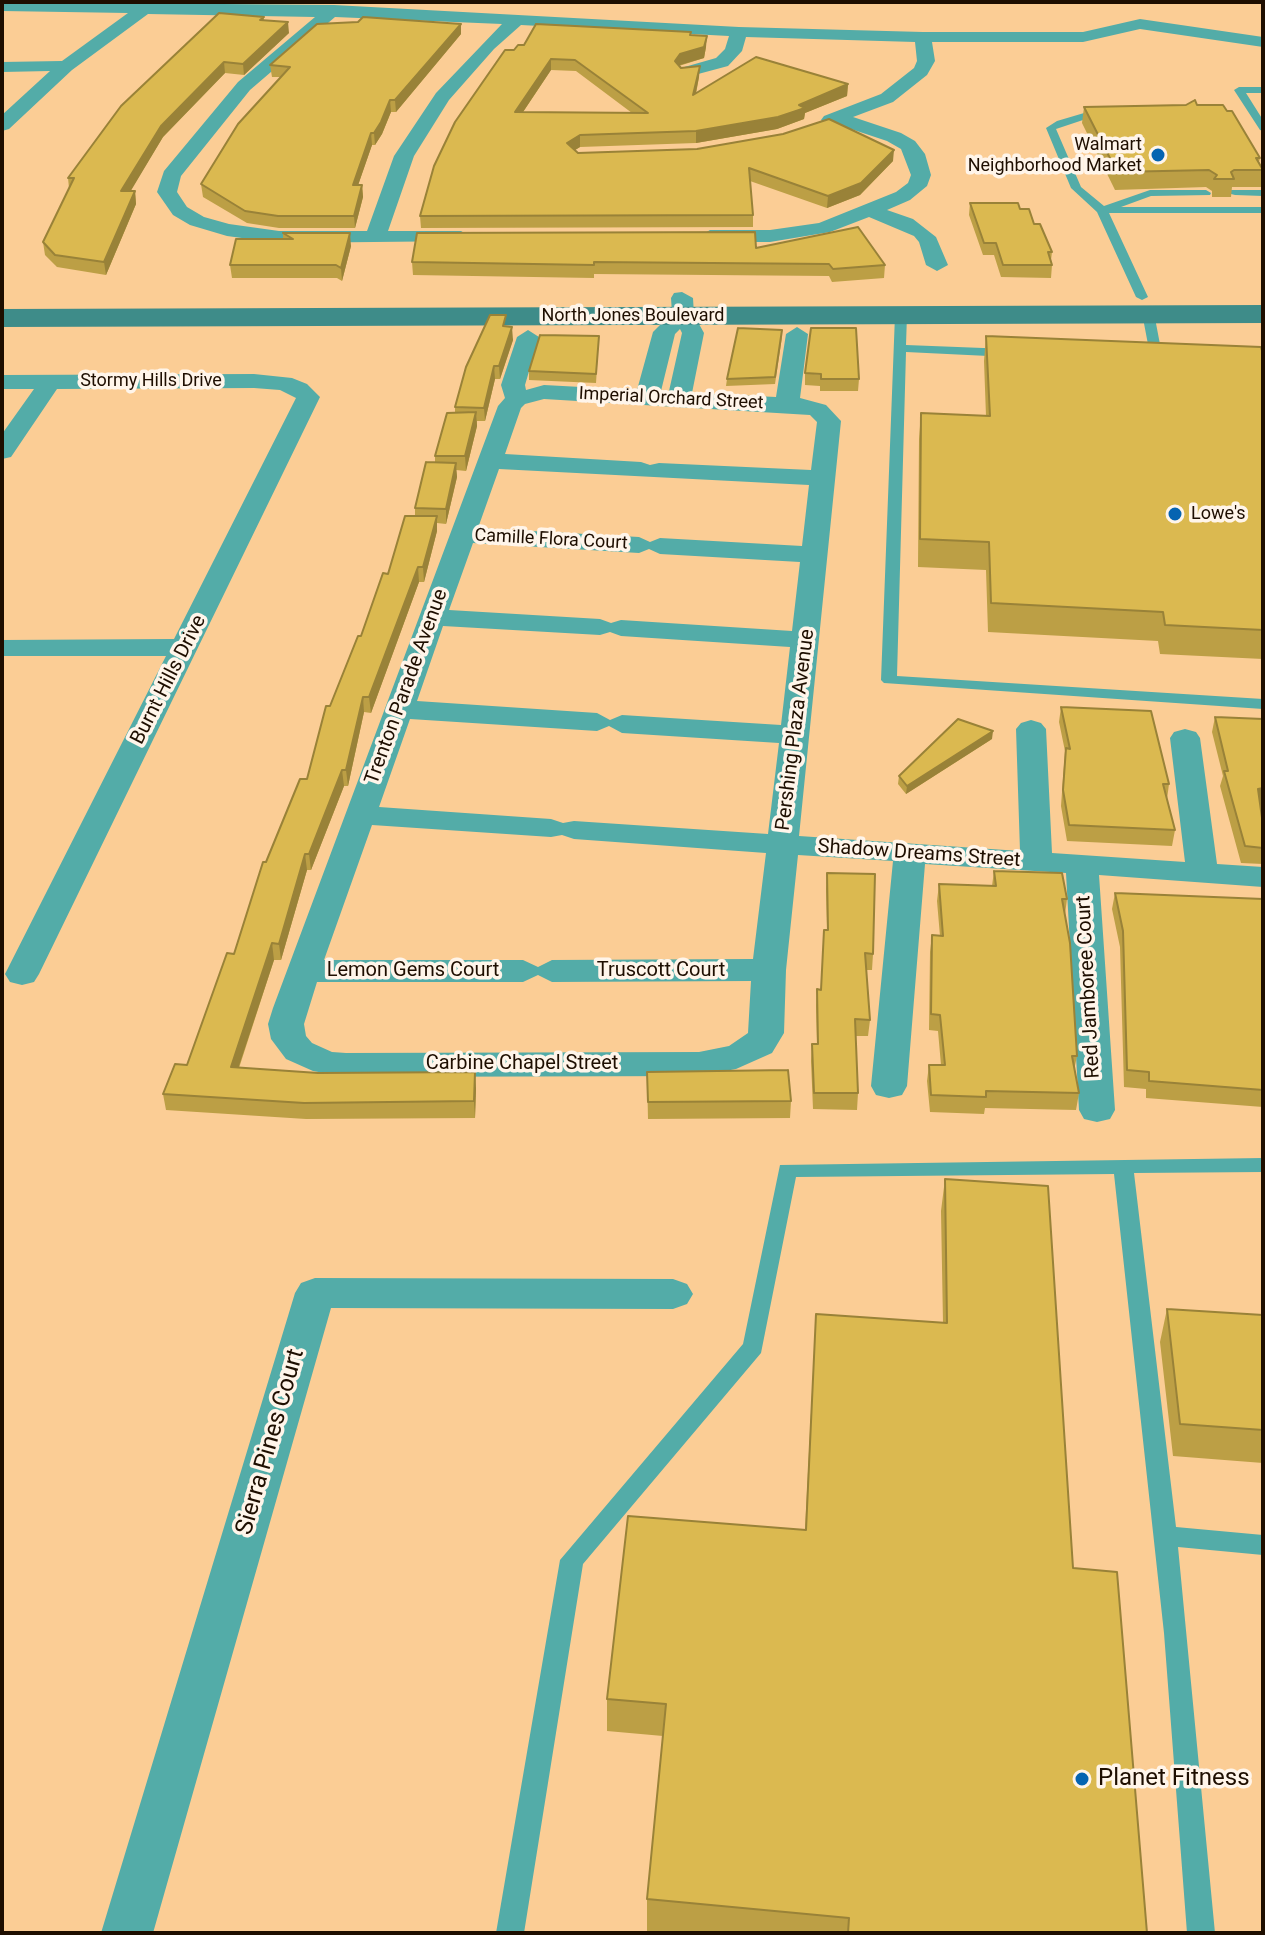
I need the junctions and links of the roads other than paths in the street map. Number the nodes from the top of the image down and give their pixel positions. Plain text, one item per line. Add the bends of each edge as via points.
1 (344, 2) edge
2 (2, 6) edge
3 (147, 7) junction
4 (1150, 8) dead end
5 (328, 15) junction
6 (516, 20) junction
7 (1140, 24) junction
8 (739, 32) junction
9 (923, 37) junction
10 (1263, 42) edge
11 (66, 66) junction
12 (2, 67) edge
13 (687, 72) edge
14 (1263, 90) edge
15 (1101, 111) edge
16 (837, 118) junction
17 (2, 125) edge
18 (809, 127) edge
19 (1263, 128) edge
20 (1235, 192) edge
21 (1206, 193) edge
22 (1263, 193) edge
23 (1102, 210) junction
24 (1263, 210) edge
25 (871, 211) junction
26 (691, 236) edge
27 (485, 237) edge
28 (375, 238) junction
29 (937, 265) dead end
30 (1263, 296) edge
31 (2, 301) edge
32 (1145, 305) junction
33 (683, 307) junction
34 (1263, 314) edge
35 (901, 315) junction
36 (2, 318) edge
37 (797, 334) dead end
38 (528, 337) dead end
39 (900, 348) junction
40 (1021, 353) edge
41 (1142, 359) edge
42 (1157, 360) junction
43 (1172, 361) edge
44 (51, 381) junction
45 (2, 382) edge
46 (299, 389) joint
47 (647, 398) junction
48 (517, 399) junction
49 (679, 400) junction
50 (787, 404) junction
51 (825, 415) joint
52 (2, 452) edge
53 (490, 461) junction
54 (824, 478) junction
55 (463, 535) junction
56 (815, 555) junction
57 (433, 617) junction
58 (806, 640) junction
59 (185, 647) junction
60 (2, 648) edge
61 (1263, 704) edge
62 (399, 709) junction
63 (1031, 729) dead end
64 (795, 735) junction
65 (1185, 738) dead end
66 (360, 815) junction
67 (783, 844) junction
68 (910, 854) junction
69 (1036, 862) junction
70 (1082, 865) junction
71 (1202, 873) junction
72 (1263, 877) edge
73 (769, 970) junction
74 (303, 971) junction
75 (538, 971) joint
76 (22, 974) dead end
77 (289, 1039) joint
78 (759, 1045) joint
79 (889, 1086) dead end
80 (1097, 1110) dead end
81 (1263, 1165) edge
82 (1123, 1166) junction
83 (673, 1294) dead end
84 (1165, 1536) junction
85 (1263, 1545) edge
86 (127, 1933) edge
87 (510, 1933) edge
88 (1201, 1933) edge

1 - 5 street
2 - 3 street
3 - 5 street
3 - 11 street
4 - 7 street
5 - 6 street
5 - 28 street via 244,86 171,175 167,192 180,211 227,230 279,237
6 - 8 street
6 - 28 street via 442,97 404,156
7 - 9 street via 1083,37
7 - 10 street
8 - 9 street
8 - 13 street via 733,51 722,62
9 - 16 street via 926,61 921,71 887,98
11 - 12 street
11 - 17 street
14 - 19 lane via 1239,90
15 - 23 lane via 1051,128 1076,188
16 - 18 street
16 - 25 street via 894,137 915,154 921,175 917,186
20 - 22 lane
21 - 23 lane via 1150,193
23 - 24 lane
23 - 32 lane
25 - 26 street via 823,228 770,236
25 - 29 street via 921,232
27 - 28 street
30 - 32 main road, North Jones Boulevard
31 - 33 main road, North Jones Boulevard
32 - 33 main road, North Jones Boulevard
32 - 34 main road, North Jones Boulevard
32 - 35 main road, North Jones Boulevard
32 - 42 lane
33 - 35 main road, North Jones Boulevard
33 - 36 main road, North Jones Boulevard
33 - 47 street via 664,332
33 - 49 street via 693,333
35 - 39 lane
37 - 50 street
38 - 48 street, Trenton Parade Avenue via 513,385
39 - 40 lane
39 - 61 lane via 889,680
41 - 42 lane
42 - 43 lane
44 - 45 street, Stormy Hills Drive
44 - 46 street, Stormy Hills Drive via 254,381
44 - 52 street
46 - 59 street, Burnt Hills Drive via 308,397
47 - 48 street, Imperial Orchard Street via 544,392
47 - 49 street, Imperial Orchard Street
48 - 53 street, Trenton Parade Avenue
49 - 50 street, Imperial Orchard Street
50 - 51 street, Imperial Orchard Street
51 - 54 street, Pershing Plaza Avenue via 830,428
53 - 54 street
53 - 55 street, Trenton Parade Avenue
54 - 56 street, Pershing Plaza Avenue
55 - 56 street, Camille Flora Court
55 - 57 street, Trenton Parade Avenue
56 - 58 street, Pershing Plaza Avenue
57 - 58 street
57 - 62 street, Trenton Parade Avenue
58 - 64 street, Pershing Plaza Avenue
59 - 60 street
59 - 76 street, Burnt Hills Drive
62 - 64 street
62 - 66 street, Trenton Parade Avenue
63 - 69 street
64 - 67 street, Pershing Plaza Avenue
65 - 71 street
66 - 67 street, Shadow Dreams Street
66 - 74 street, Trenton Parade Avenue
67 - 68 street, Shadow Dreams Street
67 - 73 street, Pershing Plaza Avenue
68 - 69 street, Shadow Dreams Street
68 - 79 street
69 - 70 street, Shadow Dreams Street
70 - 71 street, Shadow Dreams Street
70 - 80 street, Red Jamboree Court
71 - 72 street, Shadow Dreams Street
73 - 75 street, Truscott Court
73 - 78 street, Pershing Plaza Avenue via 766,1033
74 - 75 street, Lemon Gems Court
74 - 77 street, Trenton Parade Avenue via 286,1024
77 - 78 street, Carbine Chapel Street via 312,1058 346,1065 699,1064 723,1061
81 - 82 lane
82 - 84 lane
82 - 87 lane via 787,1170 753,1347 572,1560
83 - 86 street, Sierra Pines Court via 315,1293
84 - 85 lane
84 - 88 lane

